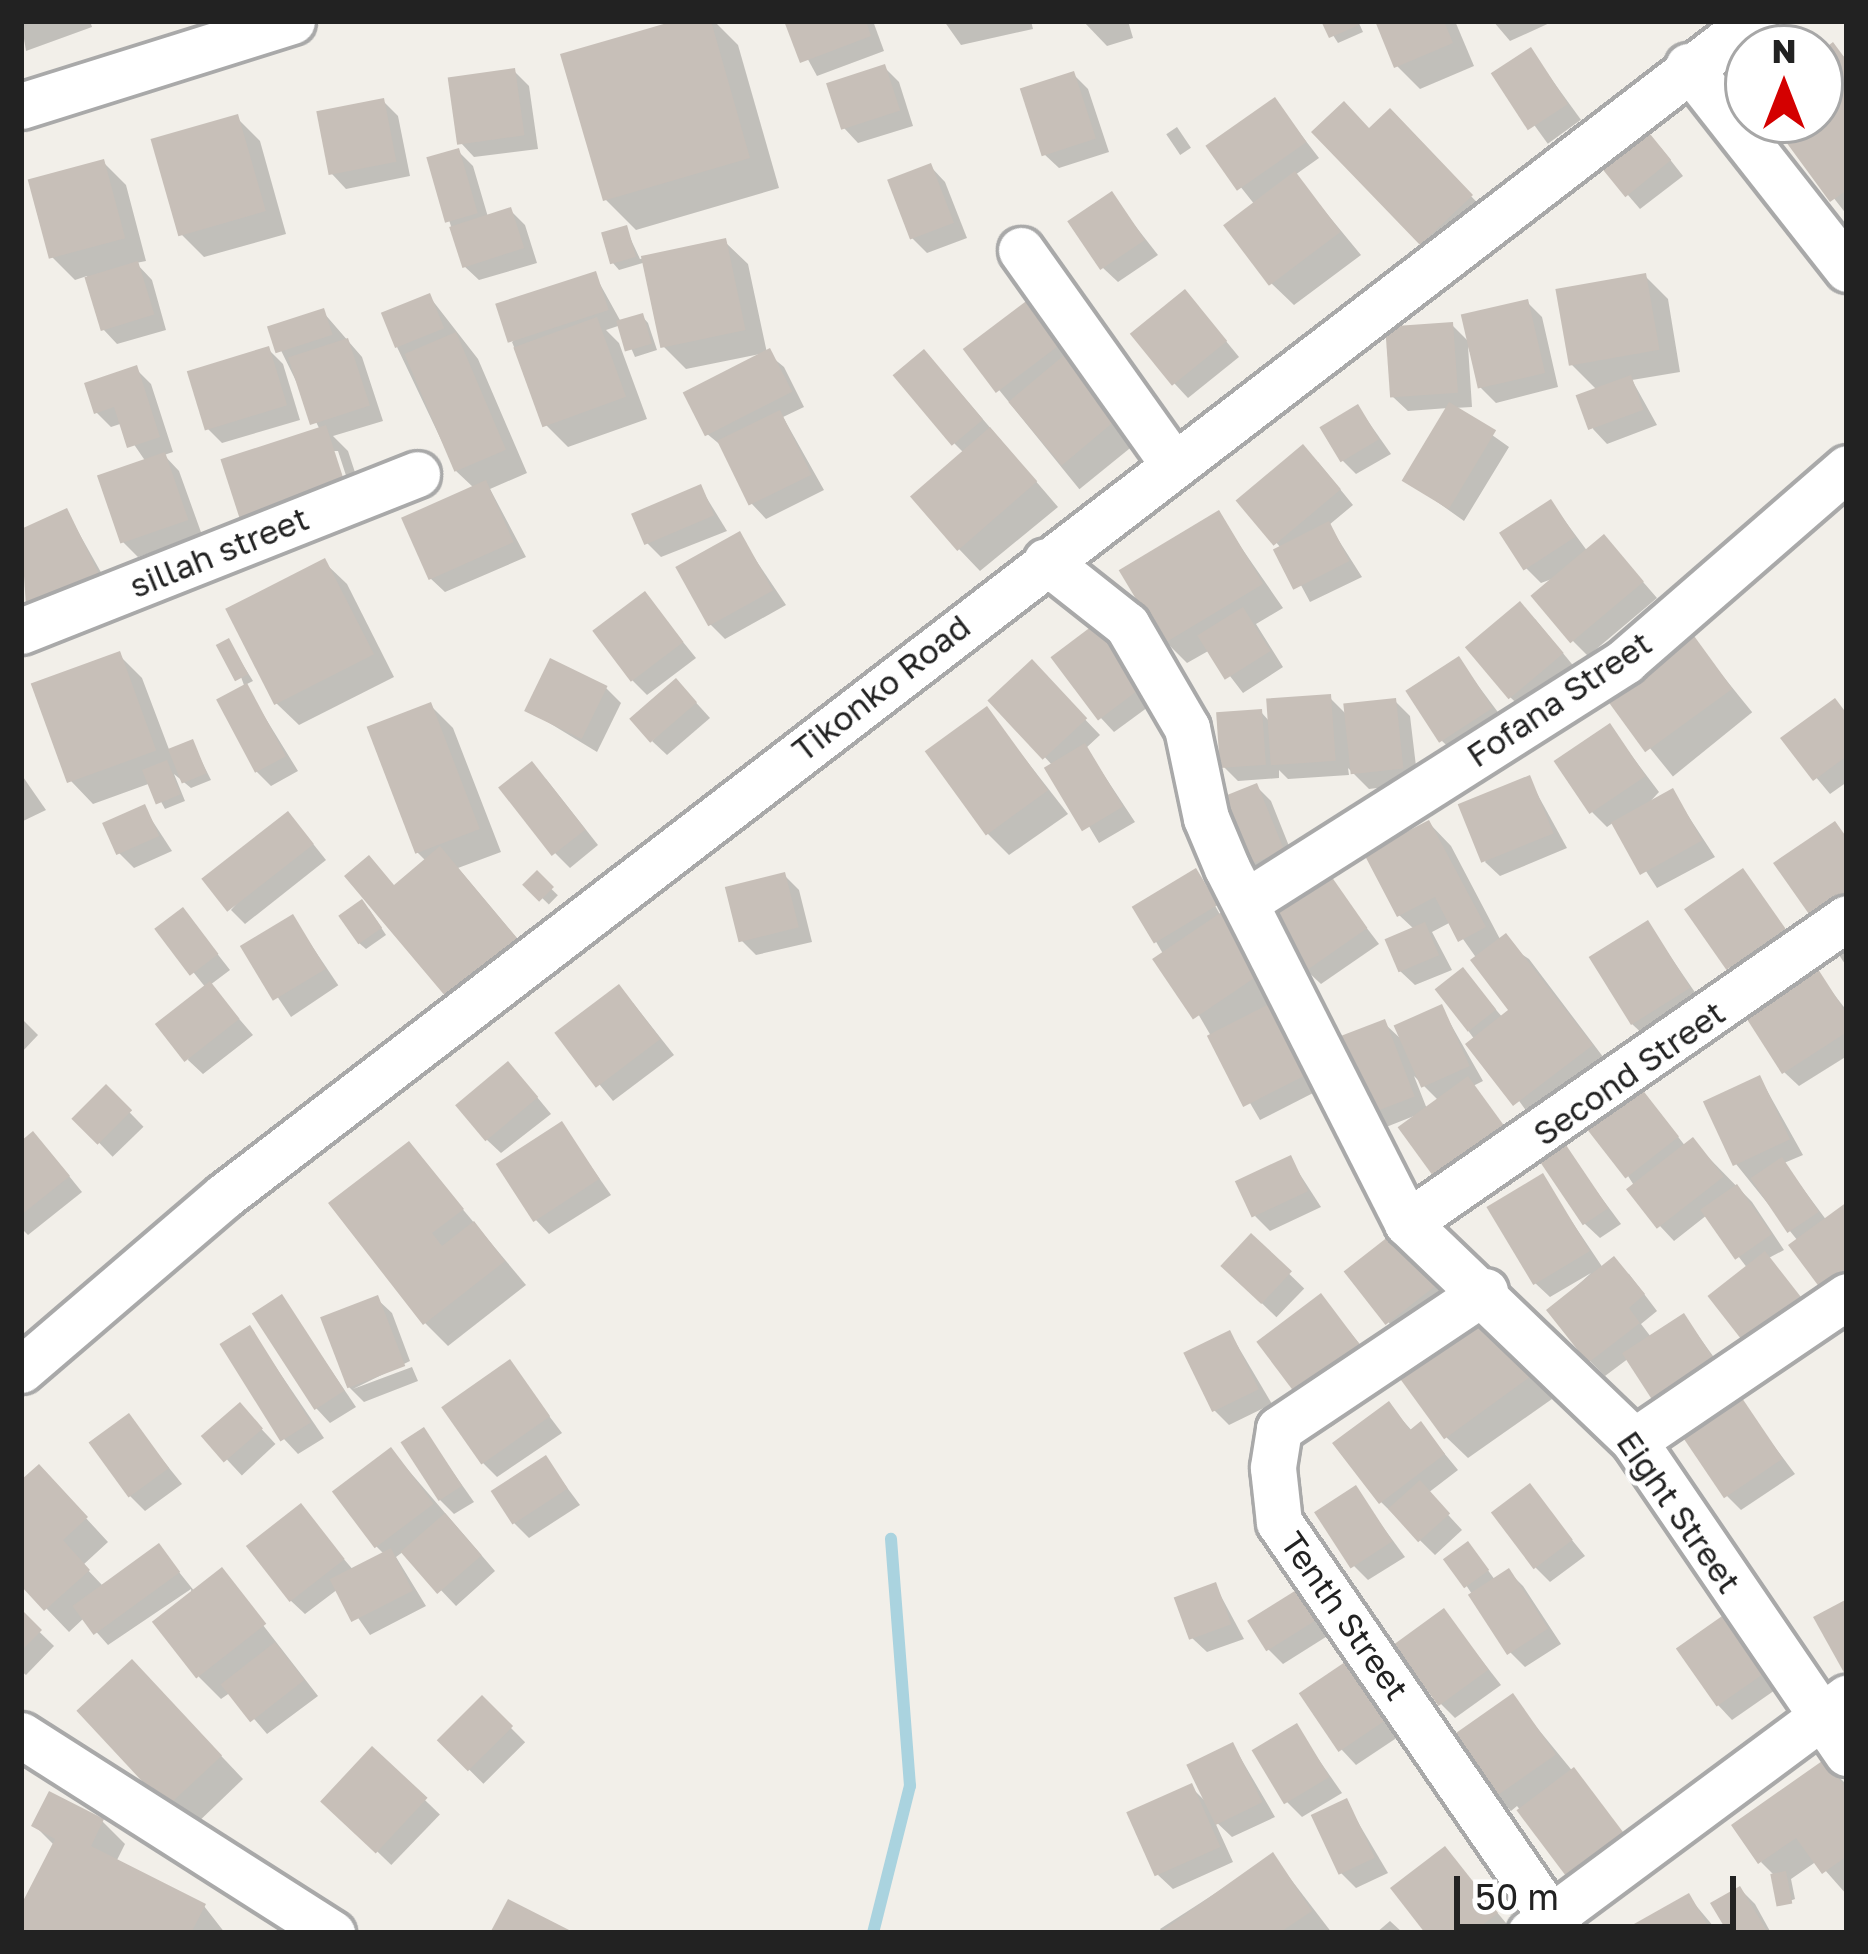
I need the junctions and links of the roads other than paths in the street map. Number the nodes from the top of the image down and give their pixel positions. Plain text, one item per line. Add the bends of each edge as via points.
1 (292, 21) edge
2 (1753, 21) edge
3 (1688, 66) junction
4 (21, 106) edge
5 (1021, 250) dead end
6 (1847, 269) edge
7 (1173, 464) junction
8 (1847, 468) edge
9 (417, 474) dead end
10 (1046, 561) junction
11 (21, 631) edge
12 (1249, 900) junction
13 (1847, 918) edge
14 (1407, 1223) junction
15 (1485, 1291) junction
16 (1847, 1296) edge
17 (21, 1370) edge
18 (1634, 1441) junction
19 (1834, 1707) edge
20 (21, 1735) edge
21 (1847, 1754) edge
22 (1548, 1927) edge
23 (332, 1933) edge

1 - 4 street
2 - 3 street, Tikonko Road
3 - 6 street
3 - 7 street, Tikonko Road
5 - 7 street
7 - 10 street, Tikonko Road
8 - 12 street, Fofana Street via 1625,661
9 - 11 street, sillah street
10 - 12 street via 1126,625 1187,728 1206,818
10 - 17 street, Tikonko Road via 224,1196
12 - 14 street
13 - 14 street, Second Street
14 - 15 street, Eight Street
15 - 18 street, Eight Street
15 - 22 street, Tenth Street via 1280,1429 1273,1468 1280,1522
16 - 18 street
18 - 19 street, Eight Street
19 - 21 street, Eight Street
19 - 22 street
20 - 23 street

